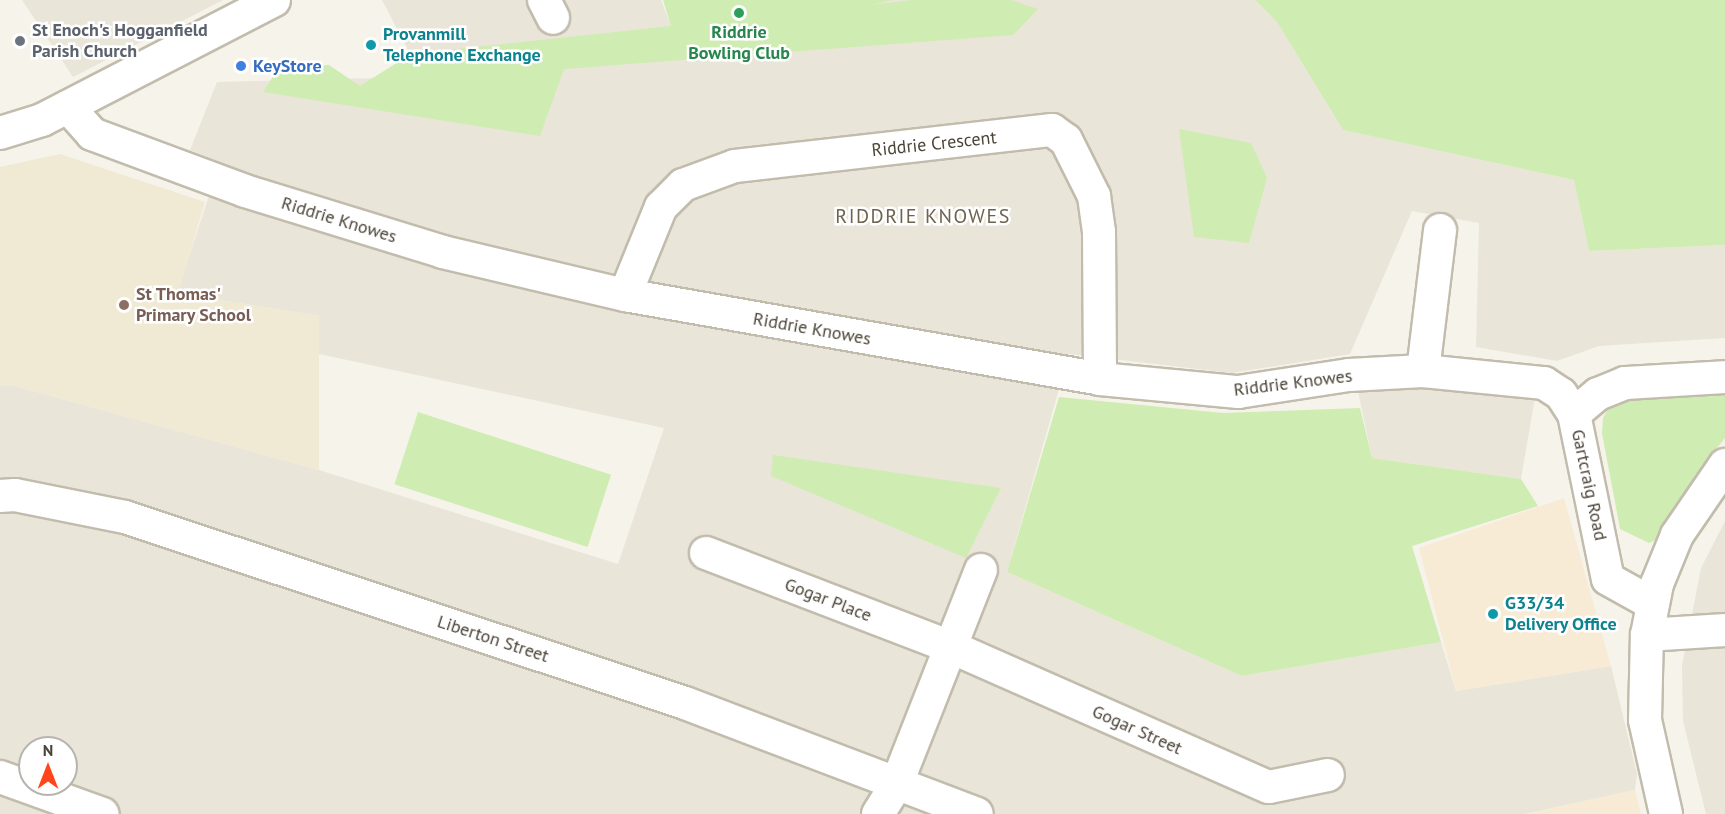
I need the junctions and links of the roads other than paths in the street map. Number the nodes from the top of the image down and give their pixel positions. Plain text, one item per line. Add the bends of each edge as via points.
1 (274, 0) edge
2 (68, 107) junction
3 (0, 133) edge
4 (1440, 230) dead end
5 (625, 295) junction
6 (1423, 371) junction
7 (1725, 377) edge
8 (1100, 379) junction
9 (1574, 414) junction
10 (1725, 465) edge
11 (0, 496) edge
12 (706, 553) dead end
13 (981, 570) dead end
14 (1655, 594) junction
15 (1725, 630) edge
16 (1647, 634) junction
17 (951, 647) junction
18 (1328, 776) dead end
19 (0, 777) edge
20 (897, 783) junction
21 (103, 814) edge
22 (878, 814) edge
23 (977, 814) edge
24 (1665, 814) edge

1 - 2 street
2 - 3 street
2 - 5 street, Riddrie Knowes via 92,134 245,191 443,252
4 - 6 street
5 - 8 street, Riddrie Knowes
5 - 8 street, Riddrie Crescent via 661,207 683,185 735,166 1052,130 1066,140 1094,196 1099,232
6 - 8 street, Riddrie Knowes via 1350,375 1238,392
6 - 9 street, Riddrie Knowes via 1544,382 1561,394
7 - 9 street via 1625,383 1598,394
9 - 14 street, Gartcraig Road via 1604,556
10 - 14 street via 1677,535
11 - 20 street, Liberton Street via 15,495 125,518 685,703
12 - 17 street, Gogar Place
13 - 17 street
14 - 16 street
15 - 16 street
16 - 24 street via 1645,720
17 - 18 street, Gogar Street via 1269,788
17 - 20 street
19 - 21 street
20 - 22 street
20 - 23 street, Liberton Street

